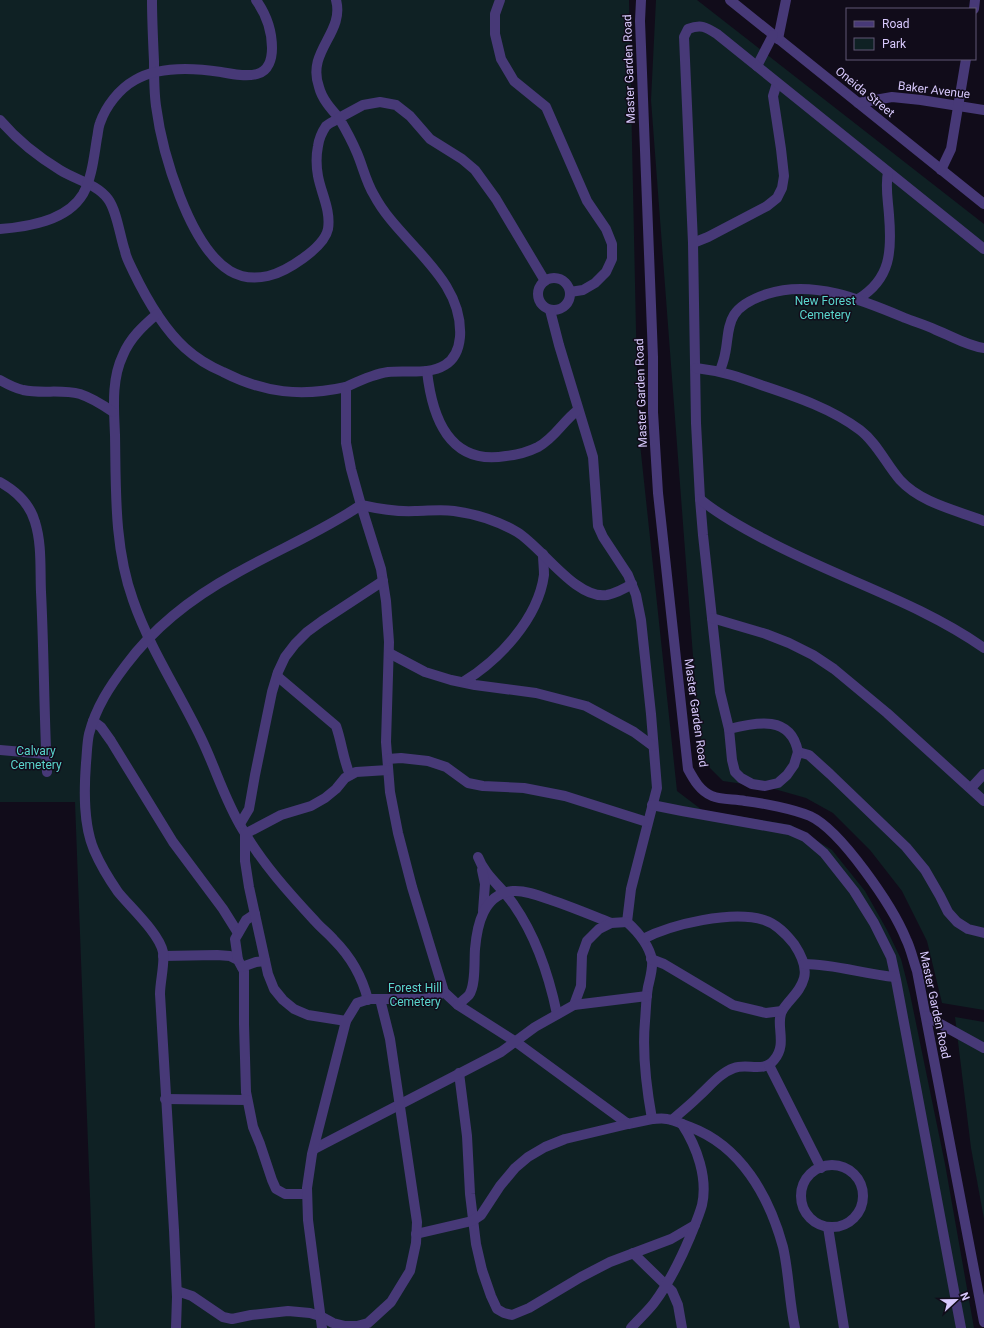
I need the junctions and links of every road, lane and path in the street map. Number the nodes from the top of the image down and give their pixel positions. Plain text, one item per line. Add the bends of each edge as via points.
1 (152, 0) edge
2 (256, 0) edge
3 (336, 0) edge
4 (500, 0) edge
5 (641, 0) edge
6 (730, 0) edge
7 (786, 0) edge
8 (775, 37) junction
9 (966, 60) edge
10 (757, 66) junction
11 (154, 73) junction
12 (777, 83) junction
13 (858, 103) junction
14 (960, 105) junction
15 (984, 110) edge
16 (339, 118) junction
17 (0, 120) edge
18 (941, 170) junction
19 (888, 172) junction
20 (87, 183) junction
21 (984, 204) edge
22 (0, 229) edge
23 (693, 243) junction
24 (984, 249) edge
25 (545, 281) junction
26 (570, 292) junction
27 (858, 299) junction
28 (550, 310) junction
29 (157, 314) junction
30 (984, 348) edge
31 (696, 368) junction
32 (426, 371) junction
33 (720, 371) junction
34 (0, 380) edge
35 (346, 387) junction
36 (578, 410) junction
37 (113, 412) junction
38 (0, 482) edge
39 (700, 499) junction
40 (361, 505) junction
41 (984, 521) edge
42 (543, 554) junction
43 (383, 581) junction
44 (632, 584) junction
45 (712, 618) junction
46 (148, 638) junction
47 (984, 648) edge
48 (389, 653) junction
49 (277, 676) junction
50 (463, 682) junction
51 (93, 721) junction
52 (729, 728) junction
53 (653, 746) junction
54 (0, 750) edge
55 (798, 752) junction
56 (46, 754) junction
57 (388, 764) junction
58 (47, 772) dead end
59 (984, 774) edge
60 (350, 775) junction
61 (971, 788) junction
62 (984, 801) edge
63 (652, 805) junction
64 (647, 822) junction
65 (240, 824) junction
66 (245, 834) junction
67 (478, 857) dead end
68 (482, 868) junction
69 (506, 893) junction
70 (483, 911) junction
71 (255, 914) junction
72 (627, 922) junction
73 (611, 923) junction
74 (984, 933) edge
75 (236, 936) junction
76 (643, 939) junction
77 (217, 955) junction
78 (163, 956) junction
79 (651, 959) junction
80 (265, 961) junction
81 (240, 964) junction
82 (804, 964) junction
83 (895, 977) junction
84 (581, 986) junction
85 (444, 992) junction
86 (647, 996) junction
87 (380, 999) junction
88 (368, 1000) junction
89 (592, 1002) junction
90 (574, 1004) junction
91 (458, 1005) junction
92 (782, 1011) junction
93 (766, 1013) junction
94 (557, 1014) junction
95 (926, 1016) junction
96 (346, 1021) junction
97 (780, 1023) junction
98 (516, 1042) junction
99 (984, 1048) edge
100 (769, 1065) junction
101 (459, 1073) junction
102 (165, 1099) junction
103 (248, 1100) junction
104 (399, 1105) junction
105 (652, 1119) junction
106 (672, 1120) junction
107 (628, 1124) junction
108 (682, 1124) junction
109 (314, 1149) junction
110 (821, 1168) junction
111 (307, 1194) junction
112 (472, 1221) junction
113 (695, 1225) junction
114 (828, 1227) junction
115 (416, 1234) junction
116 (633, 1253) junction
117 (667, 1285) junction
118 (177, 1291) junction
119 (320, 1316) junction
120 (984, 1321) edge
121 (176, 1328) edge
122 (322, 1328) edge
123 (631, 1328) edge
124 (682, 1328) edge
125 (795, 1328) edge
126 (844, 1328) edge
127 (961, 1328) edge

1 - 11 street
2 - 11 street via 271,34 272,58 267,68 258,74 242,75 191,69 170,69
3 - 16 street via 336,18 319,56 316,75 324,98
4 - 26 street via 495,14 495,34 501,59 514,81 546,107 587,201 606,229 612,244 612,259 606,272 595,284 583,290
5 - 95 street, Master Garden Road via 653,412 658,493 688,769 696,785 711,796 747,801 811,817 844,845 892,911 906,939 917,971
6 - 8 street, Oneida Street
7 - 8 street
8 - 10 street
8 - 13 street, Oneida Street
9 - 14 street
10 - 12 street
10 - 23 street via 705,27 696,26 688,29 684,37
11 - 16 street via 156,106 162,138 171,172 186,210 206,247 222,266 235,274 249,278 269,276 283,270 312,251 322,240 328,229 328,214 318,177 316,156 319,138 327,126
11 - 20 street via 136,79 119,92 110,104 99,124
12 - 19 street
12 - 23 street via 773,96 784,176 777,198
13 - 14 street, Baker Avenue via 892,97
13 - 18 street, Oneida Street
14 - 15 street, Baker Avenue
14 - 18 street via 951,149
16 - 25 street via 363,105 380,102 396,105 410,116 430,139 475,170 496,199
16 - 32 street via 351,137 377,201 449,289 456,307 460,329 459,346 453,358 444,365
17 - 20 street via 28,149 61,171
18 - 21 street, Oneida Street
19 - 24 street
19 - 27 street via 886,182 890,234 886,270 877,284
20 - 22 street via 83,194 70,208 54,217 37,224
20 - 29 street via 100,190 109,200 125,253
23 - 31 street
25 - 26 street via 555,278 561,280
25 - 28 street via 541,285 539,301
26 - 28 street via 565,306
27 - 30 street via 974,347
27 - 33 street via 815,290 794,289 759,296 745,304 734,316
28 - 36 street
29 - 35 street via 170,332 195,357 254,386 314,393
29 - 37 street via 132,339 122,356 116,374
31 - 33 street
31 - 39 street
32 - 35 street via 388,372
32 - 36 street via 432,403 439,422 460,449 474,456 492,459 520,454 537,447 551,438
33 - 41 street via 790,394 843,419 871,441 901,481 914,493
34 - 37 street via 24,390 80,394
35 - 40 street via 346,442
36 - 44 street via 593,457 598,526
37 - 46 street via 116,505 122,554 132,599
38 - 56 street via 25,502 35,521 39,538
39 - 45 street
39 - 47 street via 715,511 792,554 941,621
40 - 42 street via 396,511 454,511 476,516 497,522 518,533
40 - 43 street
40 - 46 street via 339,520 206,591
42 - 44 street via 565,575 590,593 605,595 618,592
42 - 50 street via 544,574 540,592 527,619 501,652 484,668
43 - 48 street
43 - 49 street via 307,632 285,657
44 - 53 street via 641,620
45 - 52 street via 720,692
45 - 61 street via 766,634 813,655 887,713
46 - 51 street via 112,684
46 - 65 street via 202,740 227,801
48 - 50 street via 425,672
48 - 57 street via 386,742
49 - 60 street via 336,726
49 - 65 street via 264,728 249,809
50 - 53 street via 536,693 586,706
51 - 75 street via 111,741 173,842 223,909
51 - 78 street via 86,769 86,827 101,866 157,939
52 - 55 street via 757,723 775,724 791,734
52 - 55 street via 735,772 752,784 765,786 778,783 788,775
53 - 63 street via 657,788
54 - 56 street
55 - 74 street via 809,755 825,769 906,847 925,870 948,912 957,922 968,929
56 - 58 street
57 - 60 street
57 - 64 street via 401,758 428,761 446,767 468,783 524,788 565,796
57 - 85 street via 390,792 398,833
59 - 61 street
60 - 66 street via 326,798 311,806 280,815
61 - 62 street
63 - 64 street
63 - 83 street via 789,830 805,837 824,853 854,891 891,957
64 - 72 street via 631,889
65 - 66 street
66 - 71 street via 245,861
66 - 88 street via 291,895 350,958 360,976
67 - 68 street
68 - 69 street
68 - 70 street via 485,884
69 - 70 street via 500,894
69 - 73 street via 513,891 533,894
69 - 94 street via 527,926 537,948
70 - 91 street via 477,928 473,984 469,994
71 - 75 street via 246,920
71 - 80 street
72 - 73 street
72 - 76 street
73 - 84 street via 587,941 582,955
75 - 77 street via 228,948
75 - 81 street
76 - 79 street
76 - 82 street via 676,926 722,918 750,917 765,920 776,926 798,950
77 - 78 street
77 - 81 street via 230,956
78 - 102 street via 160,994
79 - 86 street
79 - 93 street via 733,1005
80 - 81 street
80 - 96 street via 274,988 294,1009 308,1016
81 - 103 street via 244,971
82 - 83 street
82 - 92 street via 804,977 798,991
83 - 127 street
84 - 89 street
84 - 90 street
85 - 87 street via 423,999
85 - 91 street
86 - 89 street
86 - 105 street via 644,1045 646,1086
87 - 88 street
87 - 104 street via 390,1039
88 - 96 street via 357,1003
89 - 90 street
90 - 94 street
91 - 98 street
92 - 93 street
92 - 97 street
93 - 97 street
94 - 98 street
95 - 99 street
95 - 120 street, Master Garden Road
96 - 109 street
97 - 100 street via 782,1044
98 - 101 street
98 - 107 street
100 - 106 street via 736,1067 725,1073
100 - 110 street
101 - 104 street
101 - 112 street via 467,1136
102 - 103 street
102 - 118 street
103 - 111 street via 253,1127 276,1189 285,1194
104 - 109 street
104 - 115 street via 417,1222
105 - 106 street
105 - 107 street
106 - 108 street
107 - 112 street via 545,1146 515,1168 481,1215
108 - 113 street via 695,1148 703,1184 702,1205
108 - 125 street via 702,1132 735,1156 763,1194 783,1247
109 - 111 street
110 - 114 street via 809,1176 803,1185 801,1195 807,1215 814,1222
110 - 114 street via 838,1165 848,1169 862,1185 864,1195 858,1214 851,1221 843,1226
111 - 119 street
112 - 115 street
112 - 116 street via 482,1270 491,1296 498,1309 512,1315 610,1262
113 - 116 street via 671,1239
113 - 117 street
114 - 126 street
115 - 119 street via 410,1271 390,1302 368,1323 345,1326 332,1323
116 - 117 street
117 - 123 street
117 - 124 street via 678,1305
118 - 119 street via 192,1296 222,1317 232,1319 288,1311
118 - 121 street
119 - 122 street

